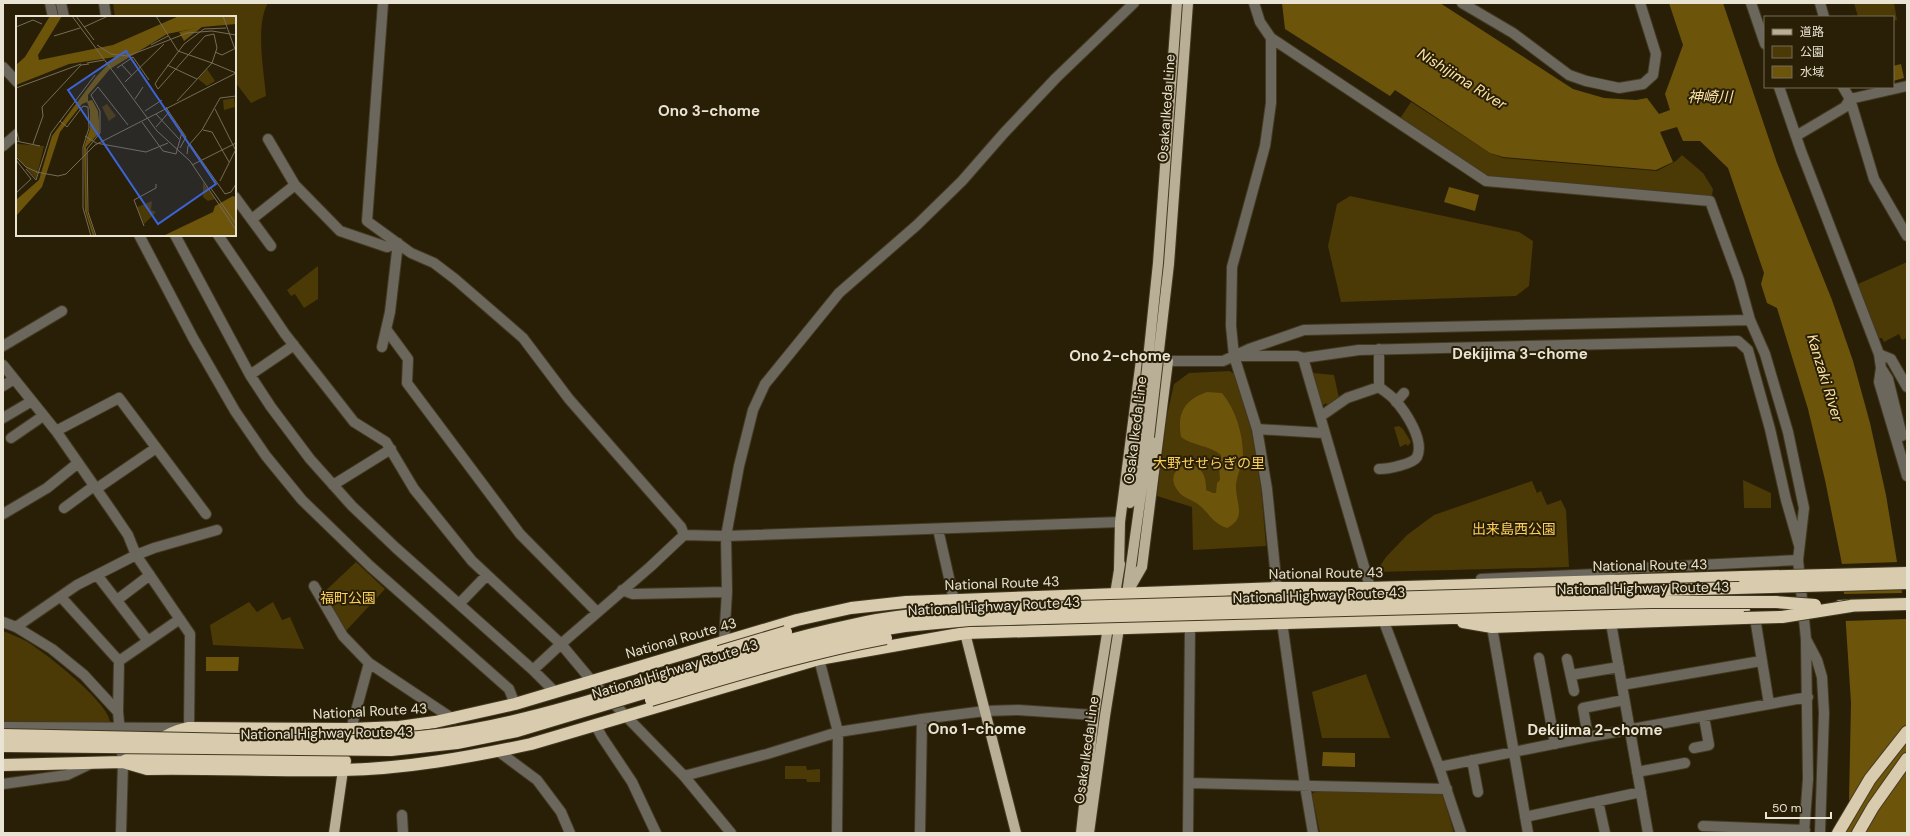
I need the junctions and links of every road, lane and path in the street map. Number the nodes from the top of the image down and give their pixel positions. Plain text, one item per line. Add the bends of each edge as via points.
1 (50, 3) edge
2 (61, 3) edge
3 (104, 3) edge
4 (384, 3) edge
5 (1134, 3) edge
6 (1177, 3) edge
7 (1188, 3) edge
8 (1254, 3) edge
9 (1462, 3) edge
10 (1640, 3) edge
11 (1751, 3) edge
12 (1820, 3) edge
13 (53, 16) edge
14 (64, 16) edge
15 (106, 16) edge
16 (1824, 16) edge
17 (1271, 38) junction
18 (1764, 41) edge
19 (4, 71) edge
20 (16, 81) edge
21 (1907, 86) edge
22 (1780, 88) edge
23 (1844, 88) edge
24 (1850, 99) junction
25 (16, 135) edge
26 (1796, 136) junction
27 (268, 139) dead end
28 (3, 146) edge
29 (295, 185) junction
30 (236, 198) edge
31 (252, 219) junction
32 (1906, 233) edge
33 (140, 236) edge
34 (176, 236) edge
35 (219, 236) edge
36 (398, 243) junction
37 (272, 246) dead end
38 (62, 312) dead end
39 (1750, 320) junction
40 (386, 329) junction
41 (294, 345) junction
42 (3, 346) edge
43 (382, 347) dead end
44 (1379, 350) junction
45 (1879, 354) junction
46 (1234, 356) junction
47 (1303, 358) junction
48 (1168, 361) junction
49 (3, 365) edge
50 (250, 375) junction
51 (14, 378) junction
52 (1905, 380) edge
53 (3, 386) edge
54 (1379, 387) junction
55 (1404, 393) dead end
56 (32, 401) junction
57 (1396, 402) junction
58 (1324, 414) dead end
59 (43, 416) junction
60 (3, 418) edge
61 (1256, 429) junction
62 (56, 431) junction
63 (1324, 433) junction
64 (1144, 436) junction
65 (10, 438) dead end
66 (156, 448) junction
67 (391, 450) junction
68 (1903, 453) edge
69 (78, 463) junction
70 (1380, 469) dead end
71 (1907, 476) edge
72 (333, 484) junction
73 (95, 488) junction
74 (64, 508) dead end
75 (3, 514) edge
76 (206, 514) dead end
77 (1120, 522) junction
78 (938, 528) junction
79 (217, 530) dead end
80 (684, 535) junction
81 (726, 536) junction
82 (1799, 545) junction
83 (136, 556) junction
84 (1798, 560) junction
85 (1119, 570) junction
86 (1907, 573) edge
87 (97, 575) junction
88 (487, 575) junction
89 (150, 576) junction
90 (1907, 582) edge
91 (314, 586) dead end
92 (1423, 586) junction
93 (1277, 588) junction
94 (1369, 588) junction
95 (622, 590) junction
96 (727, 592) junction
97 (1121, 593) junction
98 (60, 597) junction
99 (117, 600) junction
100 (954, 600) junction
101 (911, 602) junction
102 (459, 604) junction
103 (1907, 604) edge
104 (1815, 605) junction
105 (1851, 606) junction
106 (597, 612) junction
107 (1748, 615) junction
108 (1440, 618) junction
109 (180, 619) junction
110 (1383, 620) junction
111 (3, 622) edge
112 (1282, 622) junction
113 (1611, 623) junction
114 (16, 627) junction
115 (1190, 627) junction
116 (1492, 627) junction
117 (1113, 629) junction
118 (965, 633) junction
119 (1806, 639) junction
120 (148, 640) junction
121 (724, 642) junction
122 (561, 644) junction
123 (1539, 658) dead end
124 (819, 659) junction
125 (1568, 659) dead end
126 (119, 661) junction
127 (1761, 661) junction
128 (369, 663) junction
129 (1619, 666) junction
130 (533, 670) junction
131 (1571, 675) junction
132 (591, 680) junction
133 (1622, 685) junction
134 (554, 691) junction
135 (1574, 691) dead end
136 (1808, 697) junction
137 (1624, 700) junction
138 (515, 704) junction
139 (1769, 704) junction
140 (985, 711) junction
141 (118, 712) junction
142 (1094, 715) junction
143 (626, 717) junction
144 (1704, 717) junction
145 (453, 719) junction
146 (922, 719) junction
147 (529, 723) junction
148 (596, 726) junction
149 (3, 727) edge
150 (120, 728) junction
151 (189, 728) junction
152 (351, 729) junction
153 (1630, 730) junction
154 (838, 732) junction
155 (1907, 732) edge
156 (3, 735) edge
157 (1588, 738) junction
158 (1555, 744) junction
159 (3, 746) edge
160 (1694, 748) dead end
161 (498, 751) junction
162 (1513, 752) junction
163 (1907, 759) edge
164 (1472, 760) junction
165 (94, 762) junction
166 (123, 762) junction
167 (1685, 763) dead end
168 (3, 765) edge
169 (344, 766) junction
170 (1439, 767) junction
171 (1637, 772) junction
172 (684, 776) junction
173 (1189, 783) junction
174 (3, 784) edge
175 (1304, 786) junction
176 (1447, 789) junction
177 (1478, 792) dead end
178 (1641, 792) junction
179 (1598, 801) junction
180 (402, 815) dead end
181 (1525, 817) junction
182 (1703, 826) dead end
183 (1728, 830) edge
184 (1804, 832) edge
185 (121, 833) edge
186 (334, 833) edge
187 (403, 833) edge
188 (570, 833) edge
189 (656, 833) edge
190 (731, 833) edge
191 (837, 833) edge
192 (920, 833) edge
193 (1016, 833) edge
194 (1081, 833) edge
195 (1089, 833) edge
196 (1188, 833) edge
197 (1314, 833) edge
198 (1461, 833) edge
199 (1528, 833) edge
200 (1605, 833) edge
201 (1648, 833) edge
202 (1820, 833) edge
203 (1838, 833) edge
204 (1858, 833) edge

1 - 13 street
2 - 14 street
3 - 15 street
4 - 36 street via 367,221
5 - 81 street via 1056,78 962,181 917,225 839,293 779,365 765,384 753,410
6 - 64 main road, Osaka Ikeda Line, bridge
7 - 64 main road, Osaka Ikeda Line, bridge via 1169,264
8 - 17 street via 1260,22
9 - 10 street via 1513,33 1569,75 1619,88 1643,84 1653,74 1656,54
11 - 18 street
12 - 16 street
17 - 39 street via 1486,181 1710,201 1739,280
17 - 46 street via 1271,103 1265,146 1232,267 1231,326
19 - 20 street
21 - 24 street
22 - 26 street
23 - 24 street
24 - 26 street via 1845,107
24 - 32 street via 1874,179
25 - 28 street
26 - 45 street
27 - 29 street
29 - 31 street
29 - 36 street via 340,231 387,247
30 - 31 street
31 - 37 street
33 - 138 street via 192,338 266,456 302,500 370,566 508,689
34 - 50 street
35 - 41 street
36 - 40 street
36 - 80 street via 411,253 434,263 523,338 569,399 681,527
38 - 42 street
39 - 46 street via 1304,330
39 - 82 street via 1765,354 1788,432 1804,508
40 - 43 street
40 - 106 street via 408,359 406,383 520,534
41 - 50 street
41 - 67 street via 354,422 386,442
44 - 47 street via 1359,350
44 - 54 street
44 - 82 street via 1738,341 1748,350
45 - 52 street via 1891,359
45 - 68 street via 1880,382
46 - 47 street
46 - 48 street via 1223,361
46 - 61 street
47 - 63 street
48 - 77 main road via 1142,360
48 - 97 main road via 1142,567
49 - 51 street
50 - 72 street via 270,407
51 - 53 street
51 - 56 street
54 - 57 street
54 - 58 street via 1347,398
55 - 57 street
56 - 59 street
56 - 60 street
57 - 70 street via 1416,432 1418,451 1416,458 1410,462
59 - 62 street
59 - 65 street
61 - 63 street
61 - 93 street via 1267,489
62 - 66 street via 120,398
62 - 69 street
63 - 94 street via 1334,457
64 - 85 main road, Osaka Ikeda Line
64 - 97 main road, Osaka Ikeda Line
66 - 73 street
66 - 76 street
67 - 72 street
67 - 88 street via 414,489 472,561
68 - 71 street
69 - 73 street
69 - 75 street via 47,488
72 - 102 street via 352,506
73 - 74 street
73 - 83 street via 128,535
77 - 78 street
77 - 85 main road
78 - 81 street
78 - 100 street
79 - 83 street via 154,548
80 - 81 street
80 - 95 street
81 - 96 street
82 - 84 street
83 - 87 street
83 - 89 street
84 - 92 street via 1617,569 1597,574 1452,580
84 - 119 street
85 - 97 main road, Osaka Ikeda Line
86 - 92 highway, National Route 43, bridge
87 - 98 street
87 - 99 street
88 - 102 street
88 - 122 street
89 - 99 street
89 - 109 street
90 - 147 highway, National Highway Route 43, bridge via 977,610 916,615 853,624 796,638
91 - 128 street via 343,636
92 - 94 highway, National Route 43
93 - 94 highway, National Route 43
93 - 97 highway, National Route 43
94 - 110 street
95 - 96 street via 633,594
95 - 106 street
96 - 121 street
97 - 100 highway, National Route 43
97 - 117 main road, Osaka Ikeda Line
98 - 114 street
98 - 126 street
99 - 120 street
100 - 101 highway, National Route 43
101 - 121 highway, National Route 43 via 824,613
101 - 147 highway, bridge via 826,620 571,699
102 - 130 street
103 - 105 highway, National Highway Route 43
104 - 105 highway, National Highway Route 43, bridge
104 - 107 highway, bridge
104 - 147 highway, National Highway Route 43, bridge via 1776,602 1651,602 969,620 912,625 854,634
105 - 107 highway, bridge via 1815,613
106 - 122 street
107 - 108 highway
107 - 113 highway
107 - 127 street
108 - 110 highway
108 - 116 highway
109 - 120 street
109 - 151 street via 190,634
110 - 112 highway
110 - 170 street
111 - 114 street
112 - 115 highway
112 - 175 street
113 - 116 highway
113 - 129 street
114 - 141 street via 37,638 68,661
115 - 117 highway
115 - 173 street
116 - 162 street
117 - 118 highway
117 - 142 main road, Osaka Ikeda Line
117 - 195 main road, Osaka Ikeda Line
118 - 124 highway
118 - 140 main road
118 - 147 highway, bridge via 928,632 848,645 593,717
119 - 136 street
119 - 202 street via 1818,660 1822,677 1824,713
120 - 126 street
121 - 132 highway, National Route 43
122 - 130 street
122 - 132 street
123 - 158 street
124 - 143 highway
124 - 154 street
125 - 131 street
126 - 141 street
127 - 133 street
127 - 139 street
128 - 145 street
128 - 152 street
129 - 131 street
129 - 133 street
130 - 134 street
131 - 135 street
132 - 134 highway, National Route 43
132 - 143 street
133 - 137 street
134 - 138 highway, National Route 43
136 - 139 street
136 - 184 street via 1808,780
137 - 153 street
137 - 157 street via 1583,708
138 - 145 highway, National Route 43
139 - 144 street
140 - 142 street via 1018,710
140 - 146 street
140 - 193 main road
141 - 150 street
142 - 194 main road, Osaka Ikeda Line
143 - 148 highway
143 - 172 street
144 - 153 street
144 - 160 street via 1709,745
145 - 152 highway, National Route 43 via 399,727
146 - 154 street
146 - 192 street
147 - 156 highway, National Highway Route 43, bridge via 422,736 315,742
147 - 159 highway, National Highway Route 43, bridge via 457,743 391,750
148 - 161 highway
148 - 189 street via 632,782
149 - 150 street
150 - 151 street
150 - 166 street
151 - 152 highway, National Route 43
151 - 166 highway, National Route 43 via 156,741
152 - 169 main road
153 - 157 street
153 - 171 street
154 - 172 street
154 - 191 street
155 - 203 highway via 1870,779
157 - 158 street
158 - 162 street
161 - 169 highway via 431,762
161 - 188 street via 537,780 561,812
162 - 164 street
162 - 181 street
163 - 204 highway via 1872,807
164 - 170 street
164 - 177 street
165 - 166 highway
165 - 168 highway
165 - 174 street via 67,775
166 - 169 highway via 161,757
166 - 185 street
167 - 171 street
169 - 186 main road
170 - 176 street
171 - 178 street
172 - 190 street
173 - 175 street
173 - 196 street
175 - 176 street
175 - 197 street
176 - 198 street
178 - 179 street
178 - 201 street
179 - 181 street
179 - 200 street
180 - 187 street
181 - 199 street
182 - 183 street
183 - 184 street

